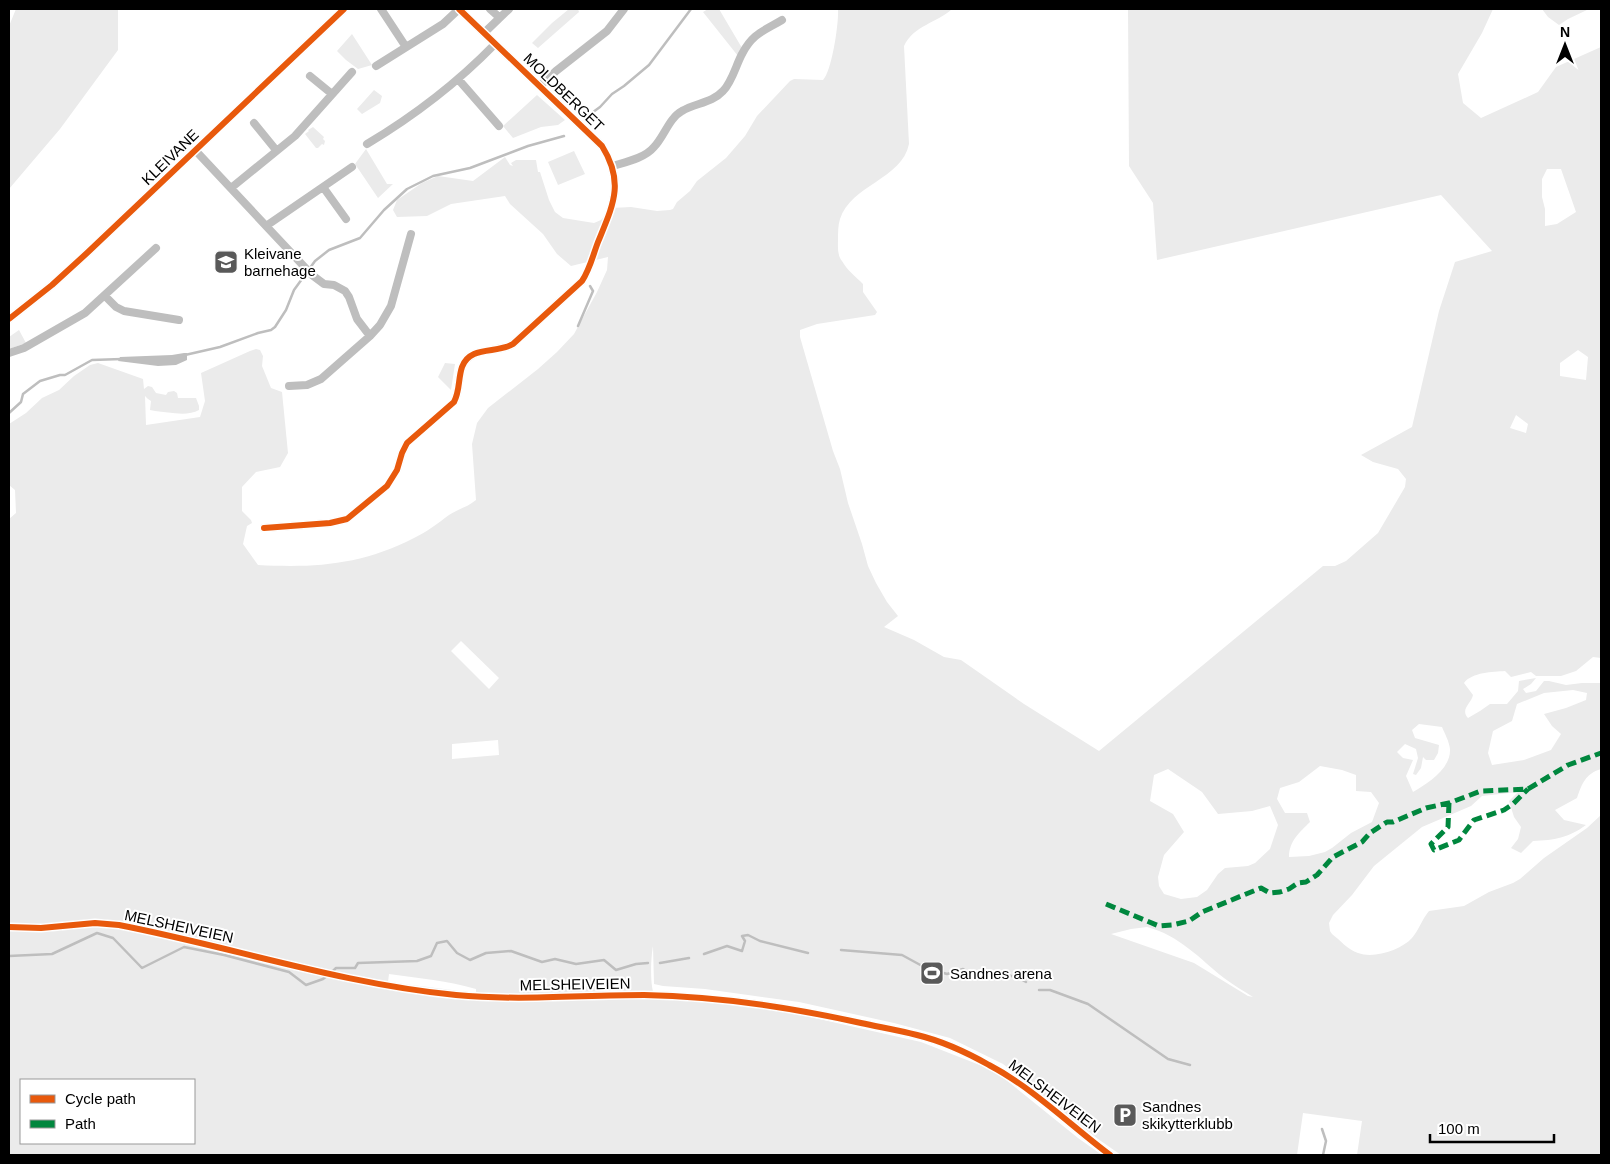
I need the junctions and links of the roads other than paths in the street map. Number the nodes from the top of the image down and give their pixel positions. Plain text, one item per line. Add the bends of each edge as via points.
1 (344, 9) edge
2 (381, 9) edge
3 (459, 9) edge
4 (490, 9) edge
5 (509, 9) edge
6 (624, 9) edge
7 (500, 17) junction
8 (782, 20) dead end
9 (484, 33) junction
10 (496, 44) junction
11 (406, 46) junction
12 (376, 66) dead end
13 (352, 72) dead end
14 (310, 76) dead end
15 (458, 79) junction
16 (540, 86) junction
17 (332, 94) junction
18 (254, 122) dead end
19 (499, 126) dead end
20 (368, 144) dead end
21 (195, 150) junction
22 (276, 150) junction
23 (613, 166) junction
24 (352, 167) dead end
25 (323, 187) junction
26 (231, 188) junction
27 (346, 219) dead end
28 (266, 226) junction
29 (411, 234) dead end
30 (156, 248) dead end
31 (105, 296) junction
32 (9, 318) edge
33 (179, 320) dead end
34 (370, 336) junction
35 (9, 353) edge
36 (289, 386) dead end
37 (264, 528) dead end
38 (9, 928) edge
39 (1110, 1155) edge

1 - 21 street, KLEIVANE
2 - 11 street
3 - 9 street, MOLDBERGET
3 - 11 street, MOLDBERGET via 443,24
4 - 7 street
5 - 7 street
6 - 16 street, MOLDBERGET via 607,31
7 - 9 street
8 - 23 street via 754,38 743,52 725,90 682,110 648,153
9 - 10 street, MOLDBERGET
10 - 15 street
10 - 16 street, MOLDBERGET
11 - 12 street, MOLDBERGET
13 - 17 street
14 - 17 street
15 - 19 street
15 - 20 street via 422,109
16 - 23 street, MOLDBERGET via 602,146
17 - 22 street via 305,126
18 - 22 street
21 - 26 street
21 - 32 street, KLEIVANE via 68,271
22 - 26 street
23 - 37 street, MOLDBERGET via 614,202 582,282 514,344 475,353 467,359 462,366 454,402 407,444 397,470 386,486 343,521
24 - 25 street
25 - 27 street
25 - 28 street
26 - 28 street
28 - 34 street via 319,281 344,291 357,319
29 - 34 street via 391,306
30 - 31 street
31 - 33 street via 124,311
31 - 35 street via 79,317
34 - 36 street via 321,379 307,385
38 - 39 street, MELSHEIVEIEN via 95,923 120,925 330,974 435,993 473,996 648,995 721,999 795,1009 946,1044 1006,1074

